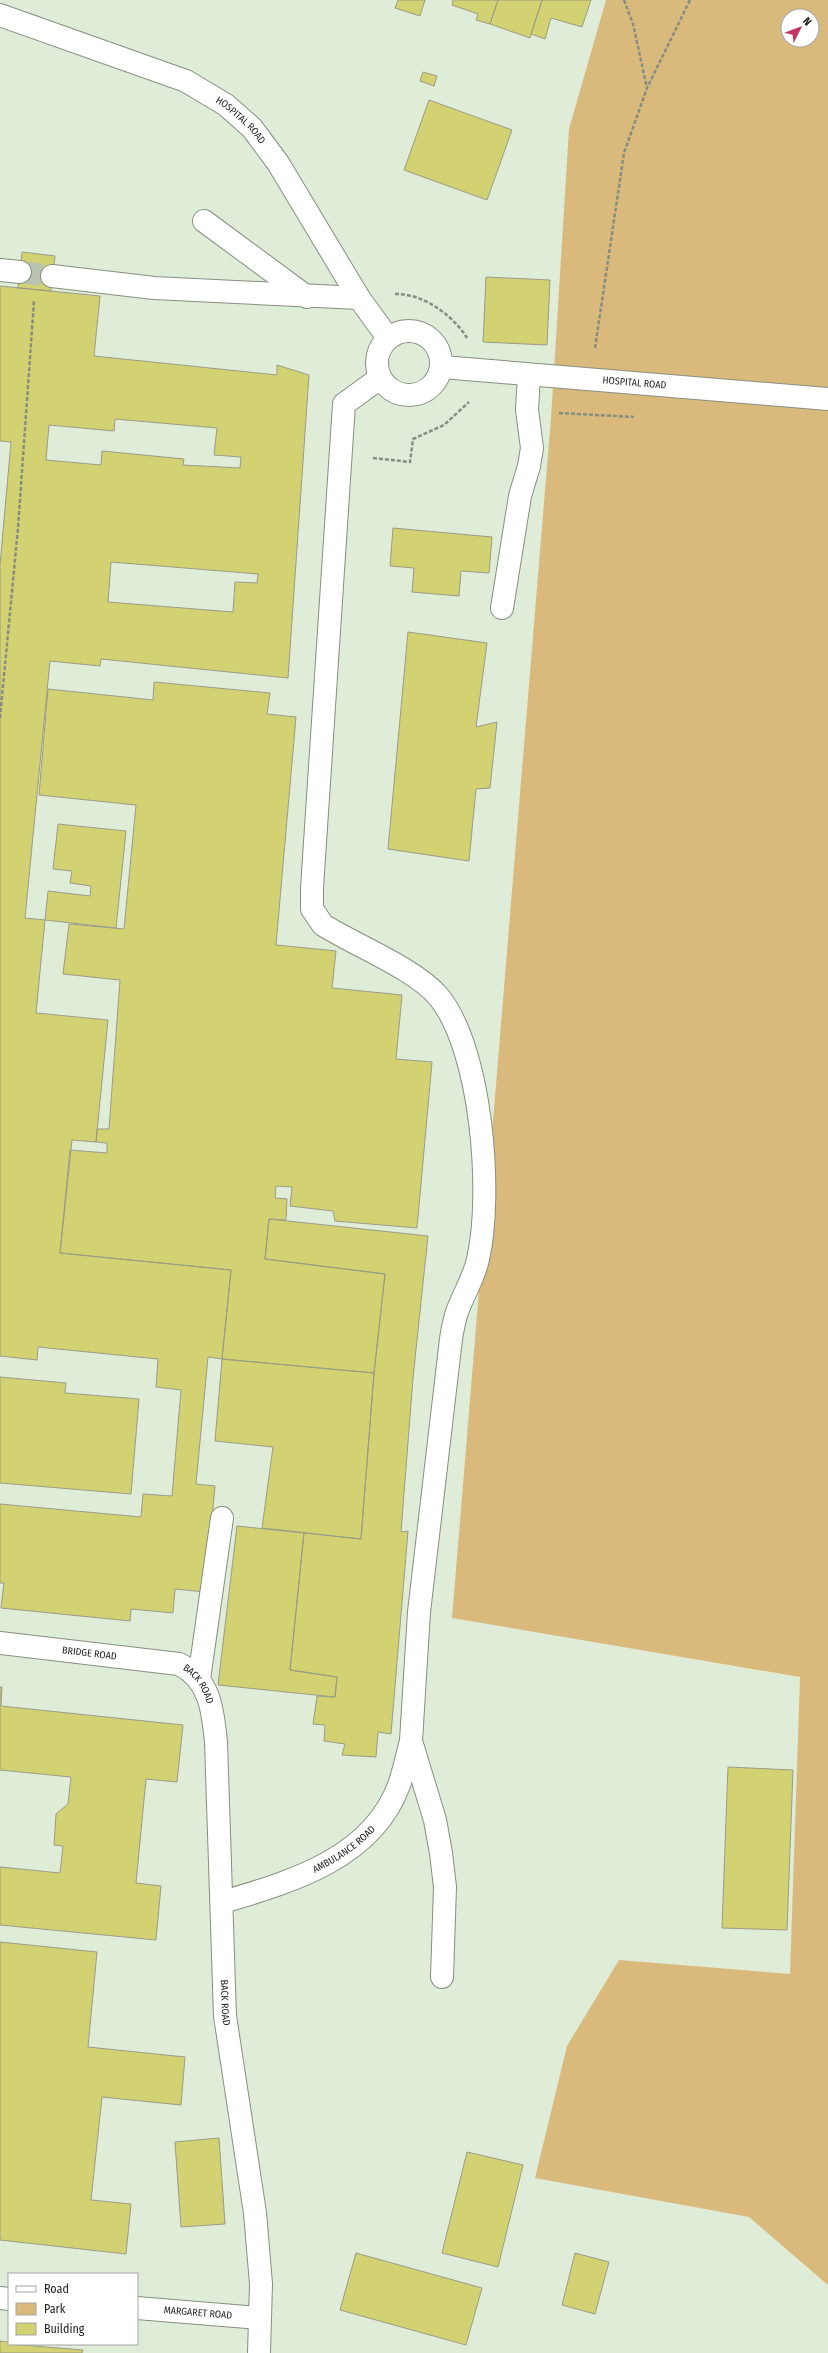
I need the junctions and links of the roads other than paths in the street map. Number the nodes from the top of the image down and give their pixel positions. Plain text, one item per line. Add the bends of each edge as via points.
1 (0, 15) edge
2 (204, 221) dead end
3 (52, 276) tunnel mouth
4 (307, 297) junction
5 (359, 298) junction
6 (388, 338) junction
7 (442, 367) junction
8 (529, 375) junction
9 (380, 378) junction
10 (828, 398) edge
11 (502, 608) dead end
12 (222, 1518) dead end
13 (0, 1643) edge
14 (179, 1664) joint
15 (199, 1679) junction
16 (411, 1741) junction
17 (223, 1902) junction
18 (442, 1977) dead end
19 (138, 2308) edge
20 (259, 2318) junction
21 (259, 2353) edge

1 - 5 lane, HOSPITAL ROAD via 186,81 226,105 252,128 278,163
2 - 4 lane
3 - 4 lane via 154,288
4 - 5 lane
5 - 6 lane, HOSPITAL ROAD
6 - 7 lane via 409,330 427,336 436,344
6 - 9 lane via 379,350 376,361
7 - 8 lane, HOSPITAL ROAD
7 - 9 lane via 431,387 417,395 396,393
8 - 10 lane, HOSPITAL ROAD
8 - 11 lane via 527,410 532,448 520,496
9 - 16 lane via 344,404 312,909 323,925 423,983 438,996 454,1019 466,1048 476,1091 484,1187 483,1227 478,1260 456,1315 450,1339 419,1612
12 - 15 lane
13 - 14 lane, BRIDGE ROAD
14 - 15 lane, BACK ROAD via 192,1670
15 - 17 lane, BACK ROAD via 207,1691 214,1713
16 - 17 lane, AMBULANCE ROAD via 399,1785 390,1803 376,1826 350,1850 277,1886
16 - 18 lane via 435,1820 441,1853 445,1887
17 - 20 lane, BACK ROAD via 225,2016 255,2213 261,2284
19 - 20 lane, MARGARET ROAD
20 - 21 lane, BACK ROAD

